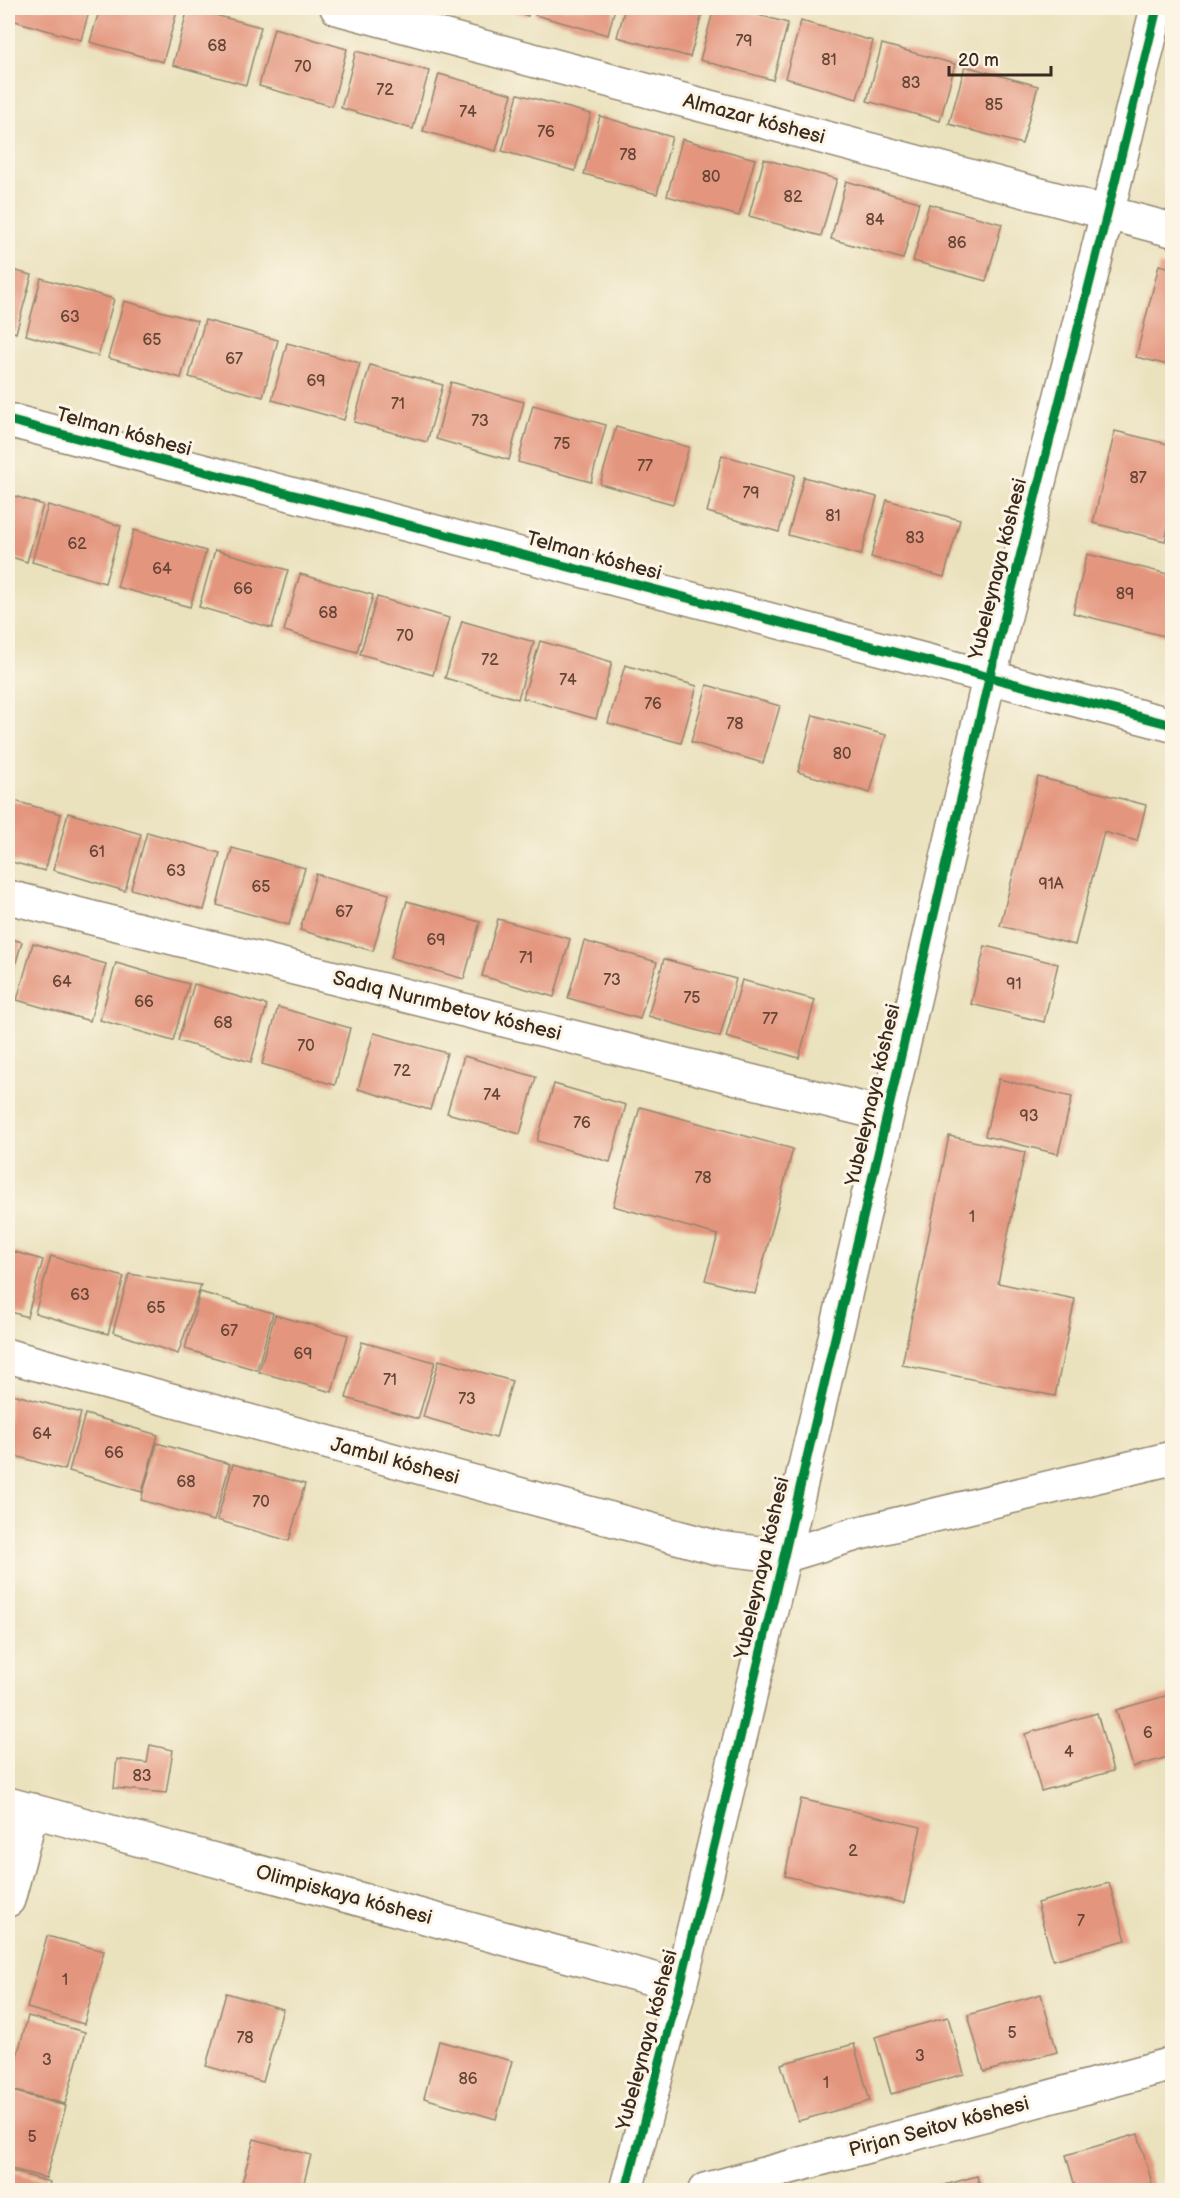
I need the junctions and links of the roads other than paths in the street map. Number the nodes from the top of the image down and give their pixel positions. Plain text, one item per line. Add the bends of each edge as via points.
1 (337, 8) edge
2 (1157, 8) edge
3 (1107, 214) junction
4 (1173, 230) edge
5 (8, 420) edge
6 (989, 679) junction
7 (1173, 725) edge
8 (8, 897) edge
9 (886, 1115) junction
10 (8, 1356) edge
11 (1173, 1458) edge
12 (784, 1556) junction
13 (20, 1807) edge
14 (8, 1900) edge
15 (680, 1986) junction
16 (1173, 2064) edge
17 (626, 2190) edge
18 (705, 2190) edge

1 - 3 street, Almazar kóshesi
2 - 3 street, Yubeleynaya kóshesi
3 - 4 street, Almazar kóshesi
3 - 6 street, Yubeleynaya kóshesi
5 - 6 street, Telman kóshesi
6 - 7 street, Telman kóshesi
6 - 9 street, Yubeleynaya kóshesi
8 - 9 street, Sadıq Nurımbetov kóshesi
9 - 12 street, Yubeleynaya kóshesi
10 - 12 street, Jambıl kóshesi via 718,1548
11 - 12 street via 856,1534
12 - 15 street, Yubeleynaya kóshesi
13 - 14 street
13 - 15 street, Olimpiskaya kóshesi
15 - 17 street, Yubeleynaya kóshesi
16 - 18 street, Pirjan Seitov kóshesi

